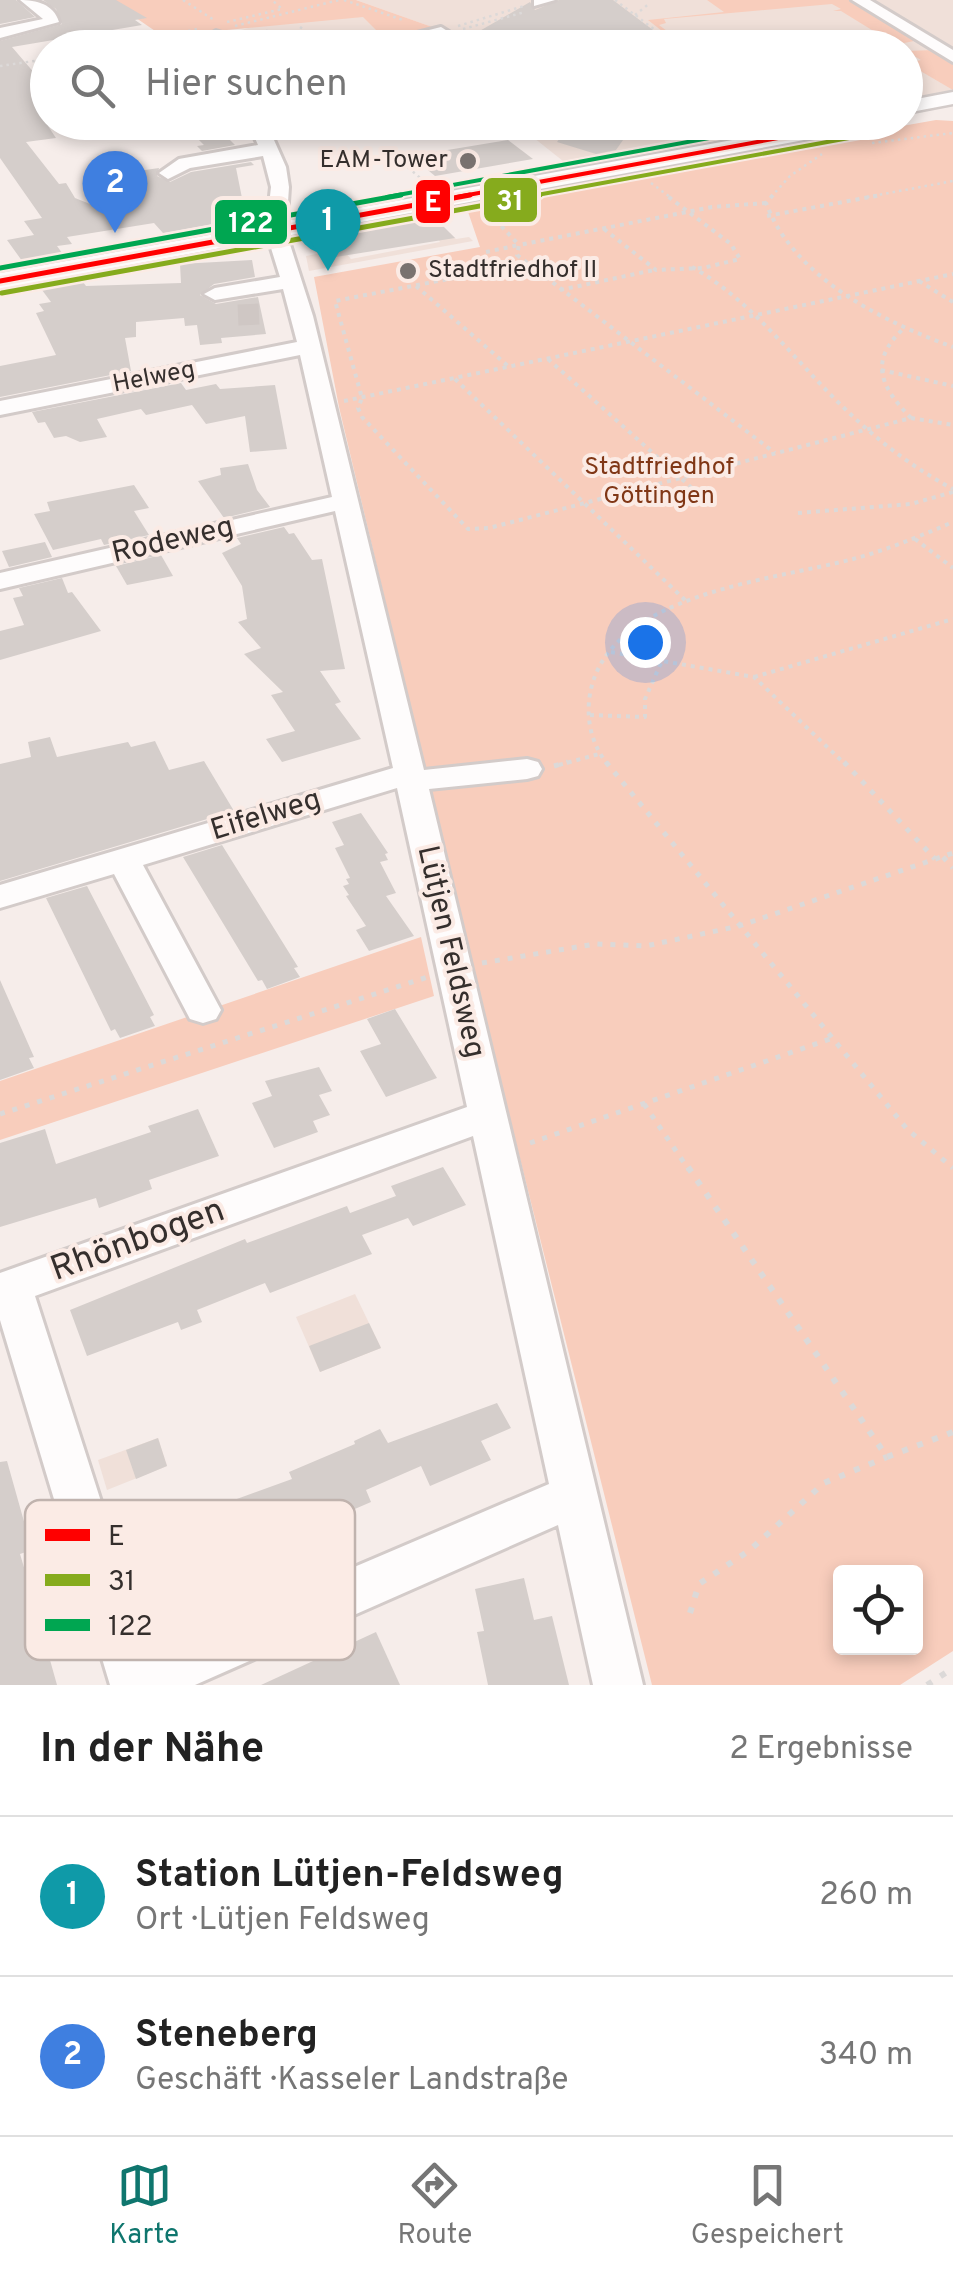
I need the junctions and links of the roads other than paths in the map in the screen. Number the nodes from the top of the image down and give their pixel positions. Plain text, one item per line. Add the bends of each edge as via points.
1 (27, 0) edge
2 (859, 0) edge
3 (448, 29) road end
4 (444, 30) edge
5 (908, 30) edge
6 (0, 33) edge
7 (923, 39) edge
8 (953, 57) edge
9 (953, 98) edge
10 (923, 104) edge
11 (953, 108) edge
12 (923, 113) edge
13 (266, 140) edge
14 (731, 140) edge
15 (825, 140) edge
16 (270, 150) junction
17 (168, 172) dead end
18 (277, 226) junction
19 (0, 269) edge
20 (0, 281) edge
21 (293, 282) junction
22 (214, 294) dead end
23 (308, 347) junction
24 (0, 408) edge
25 (346, 502) junction
26 (0, 582) edge
27 (526, 769) road end
28 (411, 779) junction
29 (123, 859) junction
30 (0, 897) edge
31 (203, 1010) dead end
32 (488, 1116) junction
33 (575, 1494) junction
34 (78, 1500) edge
35 (355, 1590) edge
36 (128, 1660) edge
37 (193, 1660) edge
38 (136, 1685) edge
39 (618, 1685) edge

1 - 6 street via 51,22
2 - 5 street
3 - 4 street
7 - 8 street
9 - 10 main road
11 - 12 main road
13 - 16 street, Lütjen Feldsweg
14 - 18 main road
15 - 18 main road
16 - 17 street via 184,163
16 - 18 street, Lütjen Feldsweg via 280,187
18 - 19 main road
18 - 20 main road
18 - 21 street, Lütjen Feldsweg
21 - 22 street
21 - 23 street, Lütjen Feldsweg
23 - 24 street, Helweg
23 - 25 street, Lütjen Feldsweg
25 - 26 street, Rodeweg
25 - 28 street, Lütjen Feldsweg
27 - 28 street, Eifelweg
28 - 29 street, Eifelweg via 390,778
28 - 32 street, Lütjen Feldsweg
29 - 30 street, Eifelweg
29 - 31 street
32 - 33 street, Lütjen Feldsweg
32 - 34 street, Rhönbogen via 11,1287
33 - 35 street, Rhönbogen
33 - 39 street, Lütjen Feldsweg
36 - 38 street, Rhönbogen
37 - 38 street, Rhönbogen

